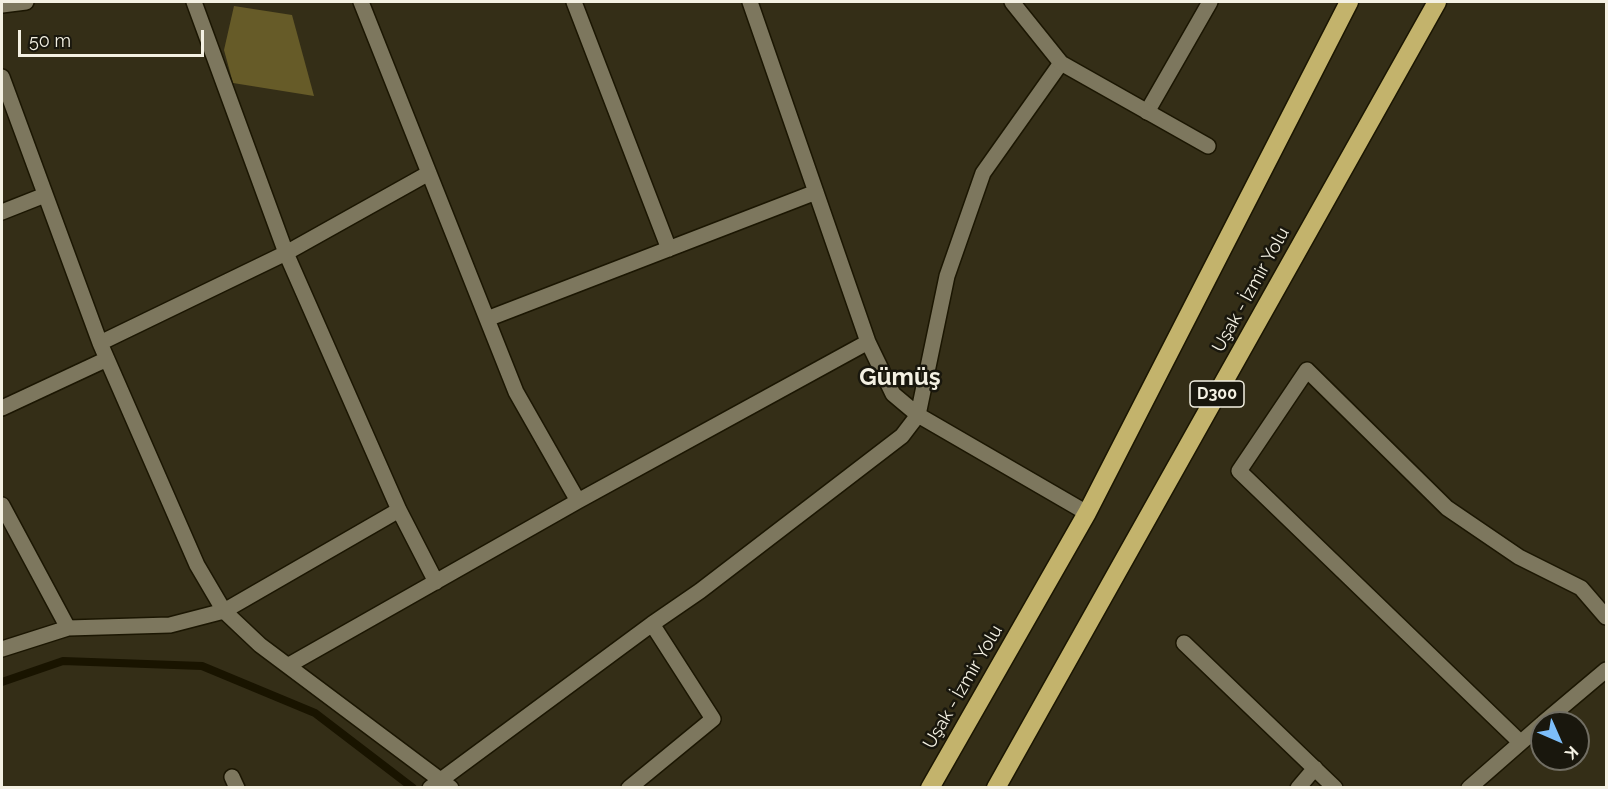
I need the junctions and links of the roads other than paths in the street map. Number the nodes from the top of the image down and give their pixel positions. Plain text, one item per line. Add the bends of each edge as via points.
1 (26, 2) edge
2 (194, 2) edge
3 (361, 2) edge
4 (574, 2) edge
5 (750, 2) edge
6 (1012, 2) edge
7 (1210, 2) edge
8 (1349, 2) edge
9 (1437, 2) edge
10 (2, 5) edge
11 (1061, 63) junction
12 (2, 76) edge
13 (1147, 112) junction
14 (1208, 146) dead end
15 (429, 173) junction
16 (816, 192) junction
17 (45, 195) junction
18 (2, 213) edge
19 (669, 249) junction
20 (286, 253) junction
21 (486, 319) junction
22 (868, 342) junction
23 (100, 343) junction
24 (107, 359) junction
25 (2, 408) edge
26 (918, 415) junction
27 (578, 501) junction
28 (2, 505) edge
29 (399, 510) junction
30 (1087, 513) junction
31 (436, 582) junction
32 (224, 611) junction
33 (1606, 617) edge
34 (652, 624) junction
35 (68, 628) junction
36 (1184, 644) dead end
37 (2, 649) edge
38 (290, 665) junction
39 (1606, 670) edge
40 (1557, 711) edge
41 (1530, 734) edge
42 (1520, 742) junction
43 (1315, 768) junction
44 (440, 785) edge
45 (629, 788) edge
46 (930, 788) edge
47 (996, 788) edge
48 (1298, 788) edge
49 (1335, 788) edge
50 (1469, 788) edge

1 - 10 street
2 - 20 street
3 - 15 street
4 - 19 street
5 - 16 street
6 - 11 street
7 - 13 street
8 - 30 highway, Uşak - İzmir Yolu
9 - 47 highway, Uşak - İzmir Yolu / D300
11 - 13 street
11 - 26 street via 983,173 947,276
12 - 17 street
13 - 14 street
15 - 20 street
15 - 21 street
16 - 19 street
16 - 22 street
17 - 18 street
17 - 23 street
19 - 21 street
20 - 23 street
20 - 29 street
21 - 27 street via 516,392
22 - 26 street via 893,394
22 - 27 street
23 - 24 street
24 - 25 street
24 - 32 street via 196,565
26 - 30 street
26 - 34 street via 902,436
27 - 31 street
28 - 35 street
29 - 31 street
29 - 32 street
30 - 46 highway, Uşak - İzmir Yolu
31 - 38 street
32 - 35 street via 170,625
32 - 38 street via 260,645
33 - 42 street via 1581,588 1519,557 1447,508 1307,370 1239,471
34 - 44 street
34 - 45 street via 713,719
35 - 37 street
36 - 43 street
38 - 44 street
39 - 40 street
41 - 42 street
42 - 50 street
43 - 48 street
43 - 49 street

